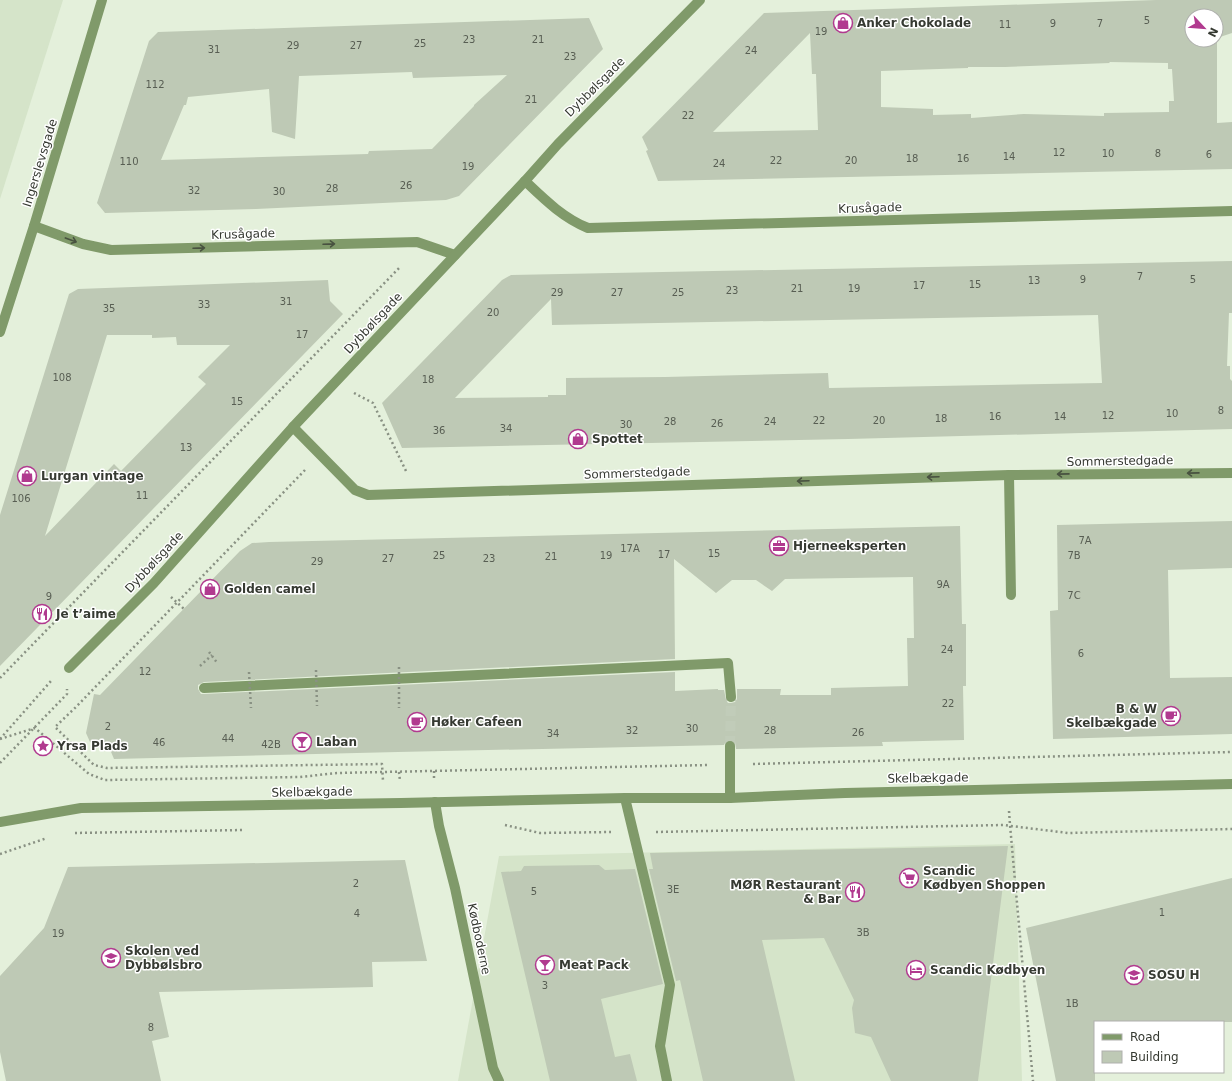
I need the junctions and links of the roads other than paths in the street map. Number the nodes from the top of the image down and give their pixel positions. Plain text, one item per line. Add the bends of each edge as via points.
1 (102, 0) edge
2 (700, 0) edge
3 (525, 180) junction
4 (1232, 212) edge
5 (34, 226) junction
6 (455, 255) junction
7 (0, 332) edge
8 (293, 426) junction
9 (1232, 473) edge
10 (1009, 475) junction
11 (1011, 595) dead end
12 (69, 668) road end
13 (204, 688) dead end
14 (731, 697) tunnel mouth
15 (730, 746) tunnel mouth
16 (1232, 784) edge
17 (625, 798) junction
18 (730, 798) junction
19 (435, 802) junction
20 (0, 822) edge
21 (499, 1081) edge
22 (667, 1081) edge

1 - 5 street, Ingerslevsgade
2 - 3 street, Dybbølsgade
3 - 4 street, Krusågade via 563,215 588,228
3 - 6 street, Dybbølsgade
5 -> 6 street, Krusågade via 83,244 111,250 416,242
5 - 7 street, Ingerslevsgade
6 - 8 street, Dybbølsgade
10 -> 8 street, Sommerstedgade via 368,495 355,490
8 - 12 street, Dybbølsgade via 154,583
9 -> 10 street, Sommerstedgade
10 - 11 street
13 - 14 street via 728,662
15 - 18 street
16 - 18 street, Skelbækgade
17 - 18 street, Skelbækgade
17 - 19 street, Skelbækgade
17 - 22 street via 670,985 660,1046
19 - 20 street, Skelbækgade via 81,808
19 - 21 street, Kødboderne via 493,1068

